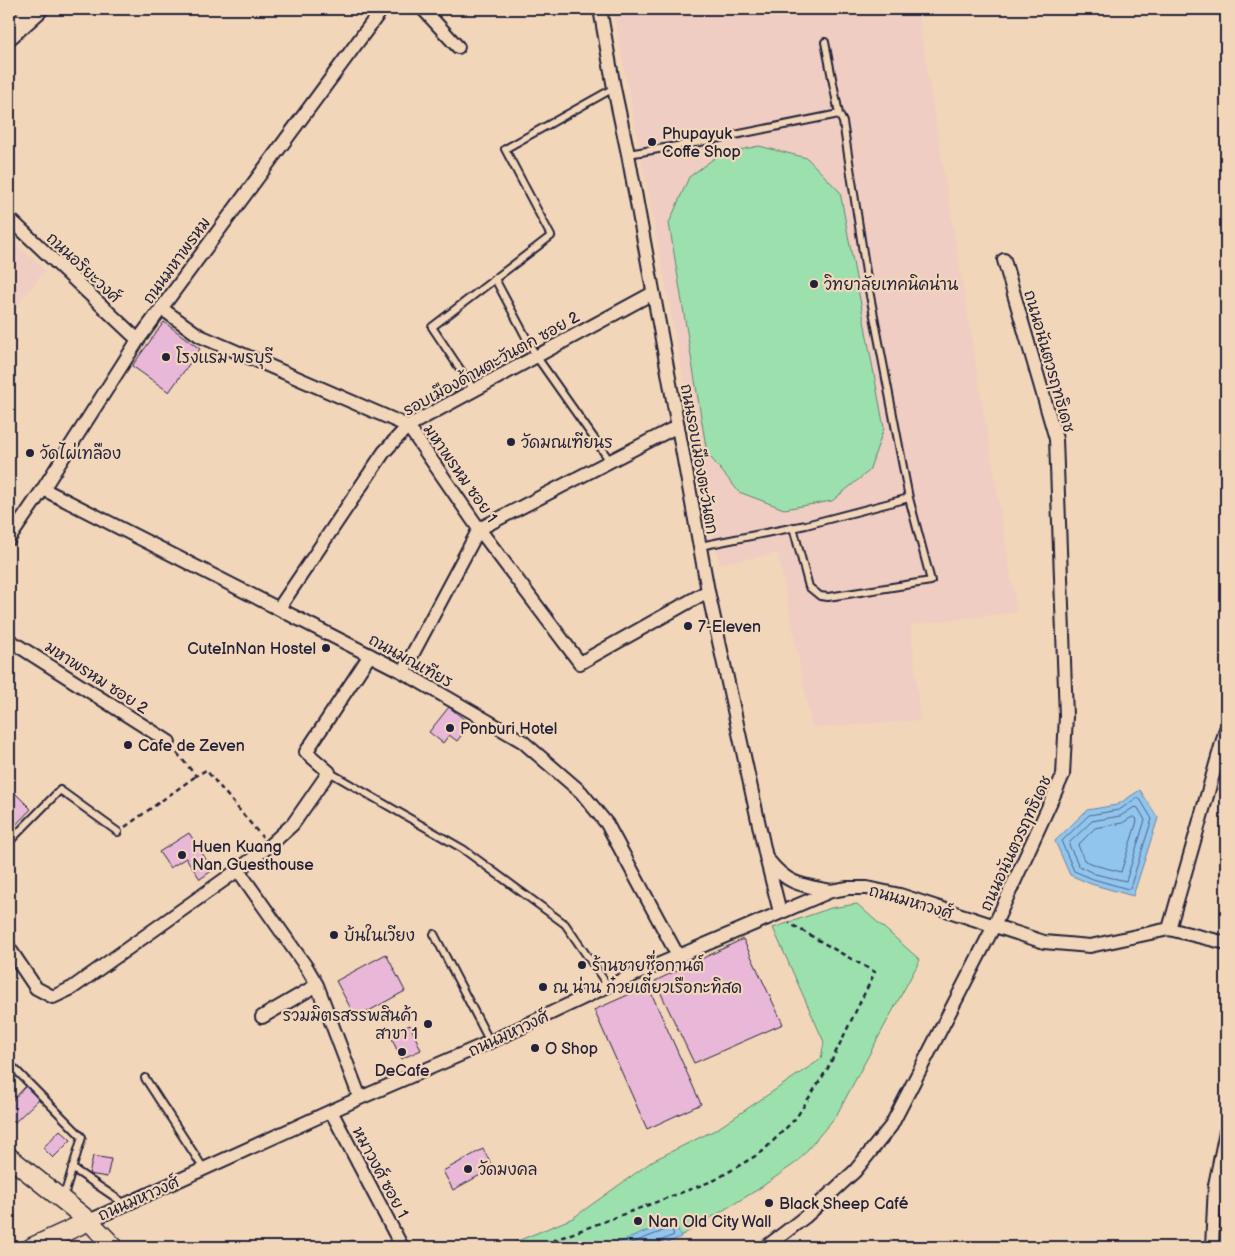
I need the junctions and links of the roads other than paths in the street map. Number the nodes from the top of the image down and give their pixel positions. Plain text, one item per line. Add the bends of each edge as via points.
1 (38, 9) edge
2 (382, 9) edge
3 (424, 9) edge
4 (600, 9) edge
5 (9, 34) edge
6 (825, 42) dead end
7 (458, 47) dead end
8 (614, 88) junction
9 (839, 114) junction
10 (628, 154) junction
11 (9, 218) edge
12 (1004, 260) dead end
13 (495, 279) junction
14 (653, 293) junction
15 (161, 308) junction
16 (138, 340) junction
17 (536, 356) junction
18 (474, 390) junction
19 (408, 426) junction
20 (678, 426) junction
21 (610, 461) junction
22 (43, 489) junction
23 (910, 498) junction
24 (793, 527) junction
25 (479, 529) junction
26 (9, 539) edge
27 (700, 546) junction
28 (708, 591) junction
29 (279, 608) junction
30 (9, 640) edge
31 (370, 655) junction
32 (403, 672) junction
33 (1226, 729) edge
34 (168, 742) road end
35 (329, 772) junction
36 (118, 832) road end
37 (9, 842) edge
38 (766, 857) junction
39 (238, 870) junction
40 (830, 891) junction
41 (780, 912) junction
42 (994, 926) junction
43 (1169, 929) junction
44 (434, 934) dead end
45 (1226, 943) edge
46 (9, 948) edge
47 (678, 956) junction
48 (317, 985) junction
49 (608, 986) junction
50 (262, 1017) dead end
51 (490, 1042) junction
52 (9, 1068) edge
53 (146, 1078) dead end
54 (360, 1098) junction
55 (331, 1111) junction
56 (1226, 1132) edge
57 (9, 1157) edge
58 (72, 1168) junction
59 (204, 1169) junction
60 (63, 1200) junction
61 (125, 1204) junction
62 (89, 1221) junction
63 (32, 1247) edge
64 (114, 1247) edge
65 (402, 1247) edge
66 (766, 1247) edge
67 (1212, 1247) edge

1 - 5 main road
2 - 15 street, ถนนมหาพรหม
3 - 7 street
4 - 8 street, ถนนรอบเมืองตะวันตก
6 - 9 lane
8 - 10 street, ถนนรอบเมืองตะวันตก
8 - 13 lane via 505,149 551,236
9 - 10 lane
9 - 23 lane via 843,122 868,285
10 - 14 street, ถนนรอบเมืองตะวันตก
11 - 16 street, ถนนอริยะวงศ์
12 - 42 street, ถนนอนันตวรฤทธิเดช via 1056,439 1066,716 1063,775
13 - 17 lane
13 - 18 lane via 432,327
14 - 17 street, รอบเมืองด้านตะวันตก ซอย 2
14 - 20 street, ถนนรอบเมืองตะวันตก
15 - 16 street, ถนนมหาพรหม
15 - 19 street, มหาพรหม ซอย 1 via 200,336
16 - 22 street, ถนนมหาพรหม
17 - 18 street, รอบเมืองด้านตะวันตก ซอย 2
17 - 21 lane
18 - 19 street, รอบเมืองด้านตะวันตก ซอย 2
19 - 25 street, มหาพรหม ซอย 1
19 - 29 street, รอบเมืองด้านตะวันตก ซอย 2 via 384,452
20 - 21 street
20 - 27 street, ถนนรอบเมืองตะวันตก
21 - 25 street
22 - 26 street, ถนนมหาพรหม
22 - 29 street, ถนนมณเฑียร
23 - 24 lane
23 - 24 lane via 931,581 820,596 809,587
24 - 27 lane
25 - 28 street, มหาพรหม ซอย 1 via 580,663
25 - 32 street
27 - 28 street, ถนนรอบเมืองตะวันตก
28 - 38 street, ถนนรอบเมืองตะวันตก
29 - 31 street, ถนนมณเฑียร
30 - 34 street, มหาพรหม ซอย 2
31 - 32 street, ถนนมณเฑียร
31 - 35 street via 306,752
32 - 47 street, ถนนมณเฑียร via 522,741 581,792 607,824
33 - 43 street
35 - 39 street via 293,824
35 - 49 lane via 463,849 565,924
36 - 37 lane via 60,790
38 - 40 street via 788,880
38 - 41 street, ถนนรอบเมืองตะวันตก
39 - 46 street via 72,988 53,997 36,988
39 - 48 street
40 - 41 street, ถนนมหาวงศ์
40 - 42 street, ถนนมหาวงศ์ via 867,888 900,895
41 - 47 street, ถนนมหาวงศ์
42 - 43 street, ถนนมหาวงศ์ via 1044,942 1090,946
42 - 66 street, ถนนอนันตวรฤทธิเดช via 891,1126 854,1171 806,1217
43 - 45 street
44 - 51 lane
47 - 49 street, ถนนมหาวงศ์
48 - 50 street
48 - 54 street
49 - 51 street, ถนนมหาวงศ์
51 - 54 street, ถนนมหาวงศ์
52 - 58 lane via 14,1068 82,1137
53 - 59 lane
54 - 55 street, ถนนมหาวงศ์
55 - 59 street, ถนนมหาวงศ์
55 - 65 street, หมาวงศ์ ซอย 1
56 - 67 street via 1215,1185
57 - 60 main road
58 - 60 lane
58 - 61 lane
59 - 61 street, ถนนมหาวงศ์
60 - 62 main road
61 - 62 street, ถนนมหาวงศ์
62 - 63 main road, ถนนมหาวงศ์
62 - 64 main road

